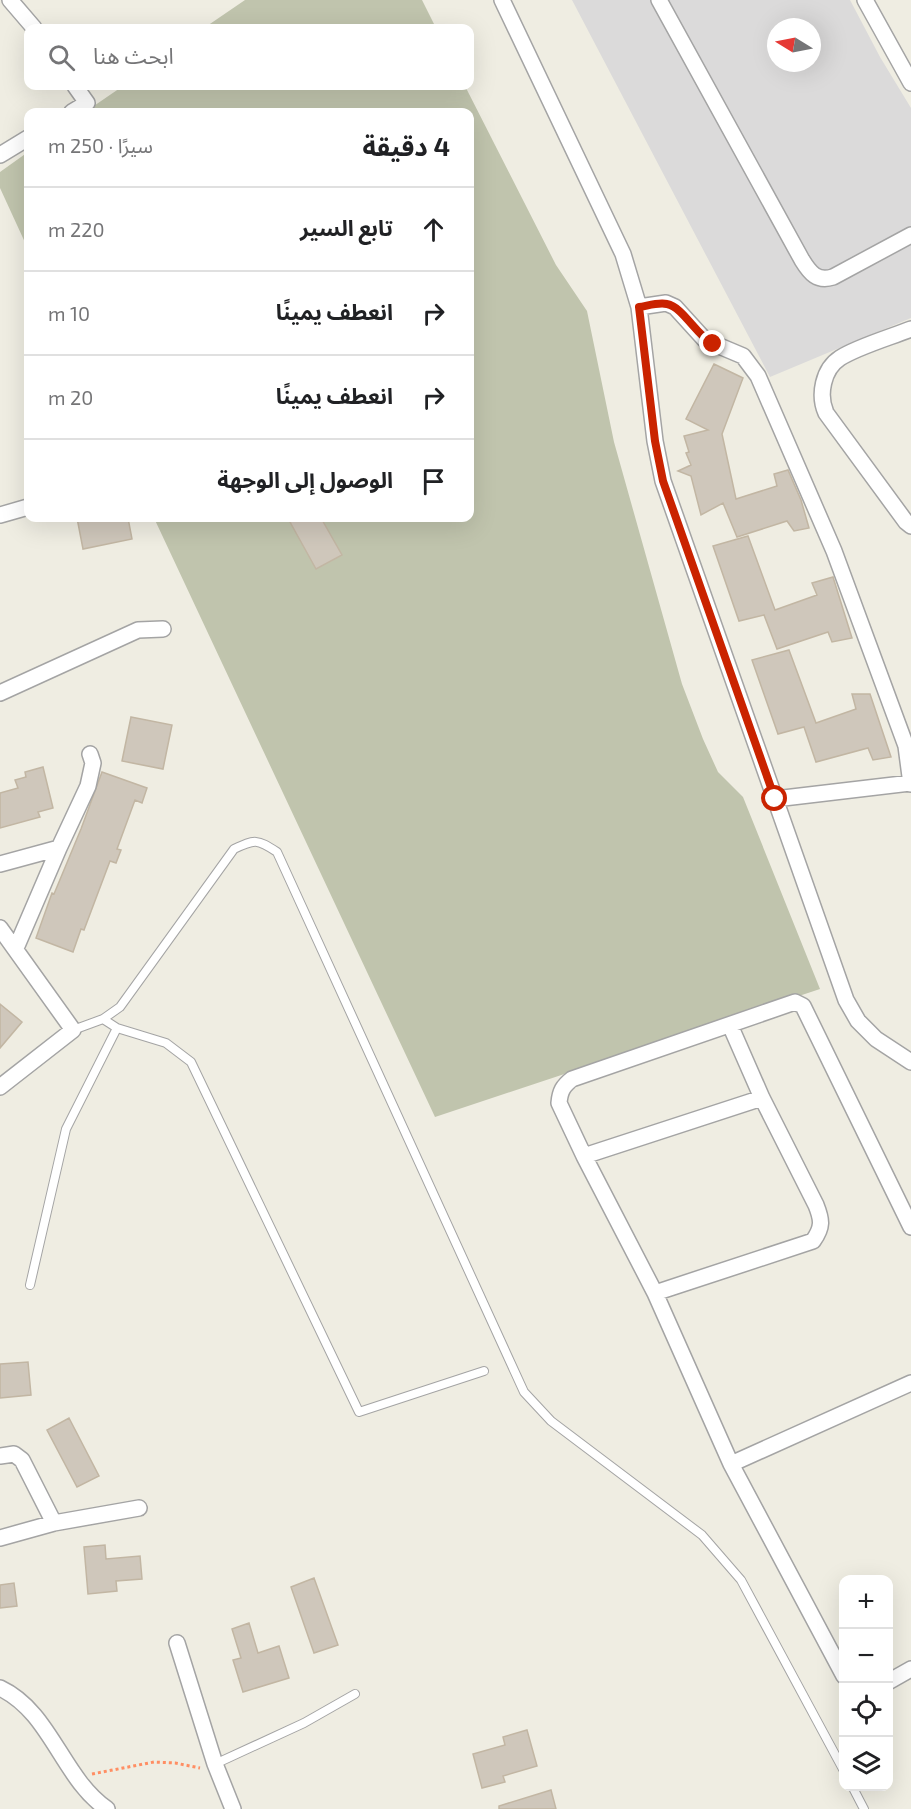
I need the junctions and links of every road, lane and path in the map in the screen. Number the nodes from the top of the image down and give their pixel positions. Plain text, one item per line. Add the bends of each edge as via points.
1 (10, 0) edge
2 (502, 0) edge
3 (659, 0) edge
4 (865, 0) edge
5 (30, 24) edge
6 (911, 83) edge
7 (78, 90) edge
8 (79, 108) edge
9 (24, 140) edge
10 (0, 155) edge
11 (911, 235) edge
12 (639, 307) junction
13 (911, 330) edge
14 (24, 508) edge
15 (0, 515) edge
16 (911, 526) edge
17 (163, 629) dead end
18 (0, 693) edge
19 (90, 754) dead end
20 (911, 784) edge
21 (775, 799) junction
22 (59, 848) junction
23 (0, 864) edge
24 (0, 928) edge
25 (16, 948) junction
26 (103, 1019) junction
27 (730, 1025) junction
28 (117, 1028) junction
29 (74, 1030) junction
30 (911, 1062) edge
31 (0, 1087) edge
32 (762, 1098) junction
33 (584, 1156) junction
34 (911, 1227) edge
35 (30, 1285) dead end
36 (655, 1293) junction
37 (484, 1371) dead end
38 (911, 1383) edge
39 (0, 1456) edge
40 (731, 1464) junction
41 (140, 1508) dead end
42 (54, 1523) junction
43 (0, 1538) edge
44 (177, 1643) dead end
45 (839, 1668) edge
46 (911, 1669) edge
47 (893, 1679) edge
48 (0, 1688) edge
49 (355, 1694) dead end
50 (215, 1764) junction
51 (839, 1764) edge
52 (75, 1777) junction
53 (855, 1791) edge
54 (107, 1809) edge
55 (233, 1809) edge
56 (864, 1809) edge

1 - 5 street
2 - 12 street via 616,238
3 - 11 street via 811,274 821,279 833,277
4 - 6 street
7 - 8 street via 87,103
9 - 10 street
12 - 20 street via 666,303 675,307 705,340 743,356 758,376 834,551 906,746
12 - 21 street via 663,481
13 - 16 street via 839,358 827,374 822,401 826,413
14 - 15 street
17 - 18 street via 138,630
19 - 22 street via 92,775
20 - 21 street
21 - 30 street via 846,1000 858,1021 876,1039
22 - 23 street
22 - 25 street
24 - 25 street
25 - 29 street
26 - 28 lane
26 - 29 lane
26 - 51 lane via 120,1007 234,849 251,841 277,852 524,1392 551,1421 702,1534 741,1580
27 - 32 street
27 - 33 street via 572,1079 565,1085 558,1103
27 - 34 street via 795,1002 803,1006
28 - 35 lane via 66,1129
28 - 37 lane via 166,1043 191,1062 359,1412
29 - 31 street
32 - 33 street
32 - 36 street via 816,1205 821,1230 813,1241
33 - 36 street
36 - 40 street
38 - 40 street
39 - 42 street via 14,1454 22,1460
40 - 45 street
41 - 42 street
42 - 43 street
44 - 50 street
46 - 47 street
48 - 52 street via 37,1721
49 - 50 lane via 304,1723
50 - 52 path via 196,1768 154,1762
50 - 55 street
52 - 54 street
53 - 56 lane

